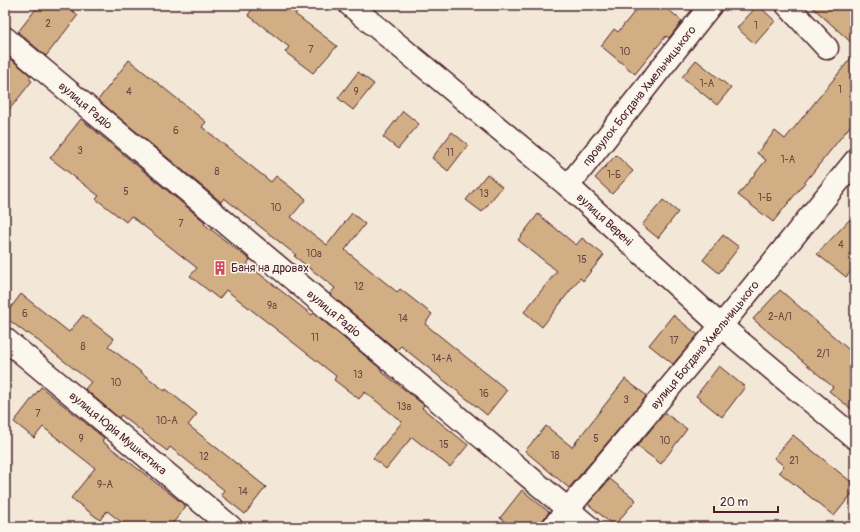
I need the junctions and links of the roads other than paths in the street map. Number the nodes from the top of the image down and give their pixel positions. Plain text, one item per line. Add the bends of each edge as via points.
1 (350, 5) edge
2 (711, 5) edge
3 (787, 5) edge
4 (5, 38) edge
5 (827, 48) dead end
6 (855, 161) edge
7 (568, 186) junction
8 (721, 326) junction
9 (5, 339) edge
10 (855, 438) edge
11 (568, 509) junction
12 (231, 527) edge
13 (553, 527) edge
14 (589, 527) edge

1 - 7 street, вулиця Верені
2 - 7 street, провулок Богдана Хмельницького
3 - 5 street
4 - 11 street, вулиця Радіо
6 - 8 street, вулиця Богдана Хмельницького
7 - 8 street, вулиця Верені
8 - 10 street, вулиця Верені
8 - 11 street, вулиця Богдана Хмельницького
9 - 12 street, вулиця Юрія Мушкетика
11 - 13 street, вулиця Богдана Хмельницького
11 - 14 street, вулиця Радіо

